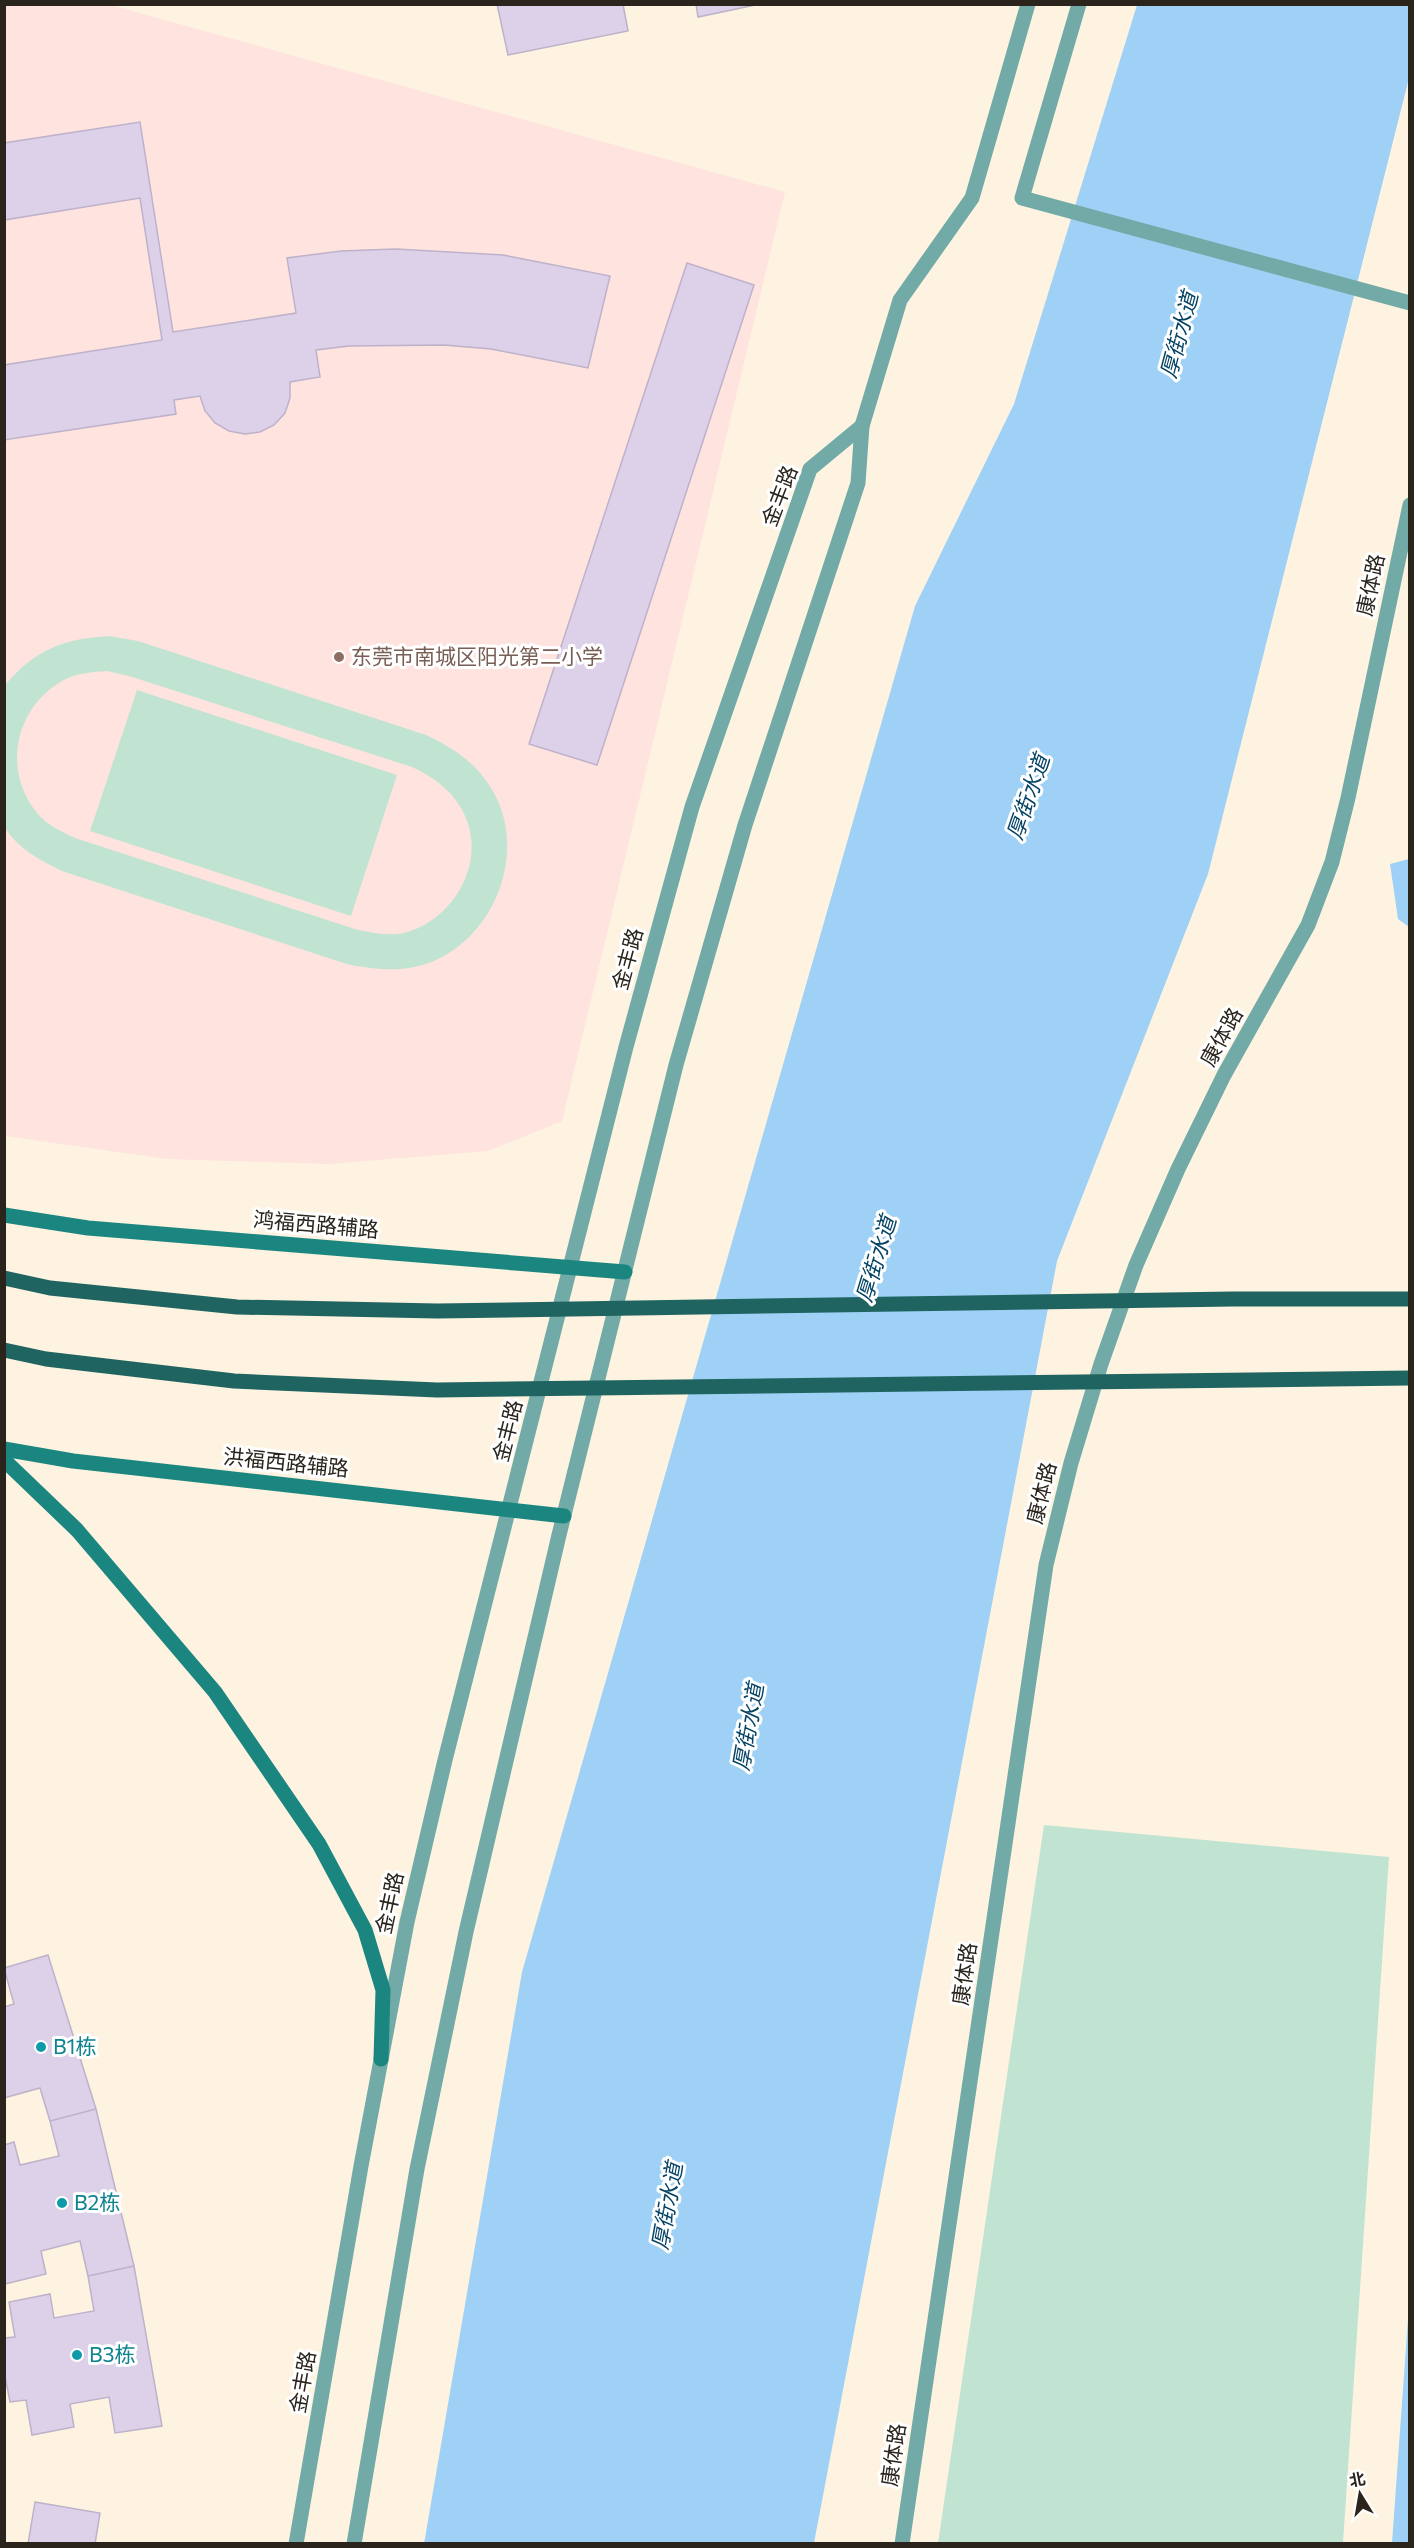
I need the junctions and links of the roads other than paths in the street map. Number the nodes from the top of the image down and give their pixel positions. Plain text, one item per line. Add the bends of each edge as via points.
1 (1028, 4) edge
2 (1079, 4) edge
3 (1410, 303) edge
4 (862, 426) junction
5 (1410, 505) edge
6 (4, 1215) edge
7 (571, 1267) junction
8 (625, 1272) junction
9 (4, 1278) edge
10 (1410, 1299) edge
11 (4, 1350) edge
12 (1410, 1378) edge
13 (4, 1449) edge
14 (4, 1460) edge
15 (510, 1509) junction
16 (564, 1516) junction
17 (381, 2059) junction
18 (296, 2544) edge
19 (354, 2544) edge
20 (902, 2544) edge

1 - 4 street via 972,198 900,300
2 - 3 street via 1022,198
4 - 7 street, 金丰路 via 810,469 692,807
4 - 8 street via 858,483 745,825 676,1065
5 - 20 street, 康体路 via 1332,862 1308,925 1224,1075 1136,1265 1068,1475 1046,1565
6 - 7 main road, 鸿福西路辅路 via 88,1228
7 - 8 main road, 鸿福西路辅路
7 - 15 street, 金丰路
8 - 16 street
9 - 10 main road, bridge via 50,1288 237,1307 426,1311
11 - 12 main road, bridge via 46,1359 234,1381 437,1390
13 - 15 main road, 洪福西路辅路 via 73,1461
14 - 17 main road via 77,1530 215,1692 319,1844 365,1930 374,1960 382,1990
15 - 16 main road, 洪福西路辅路
15 - 17 street, 金丰路 via 406,1922
16 - 19 street via 466,1932 420,2157
17 - 18 street, 金丰路

